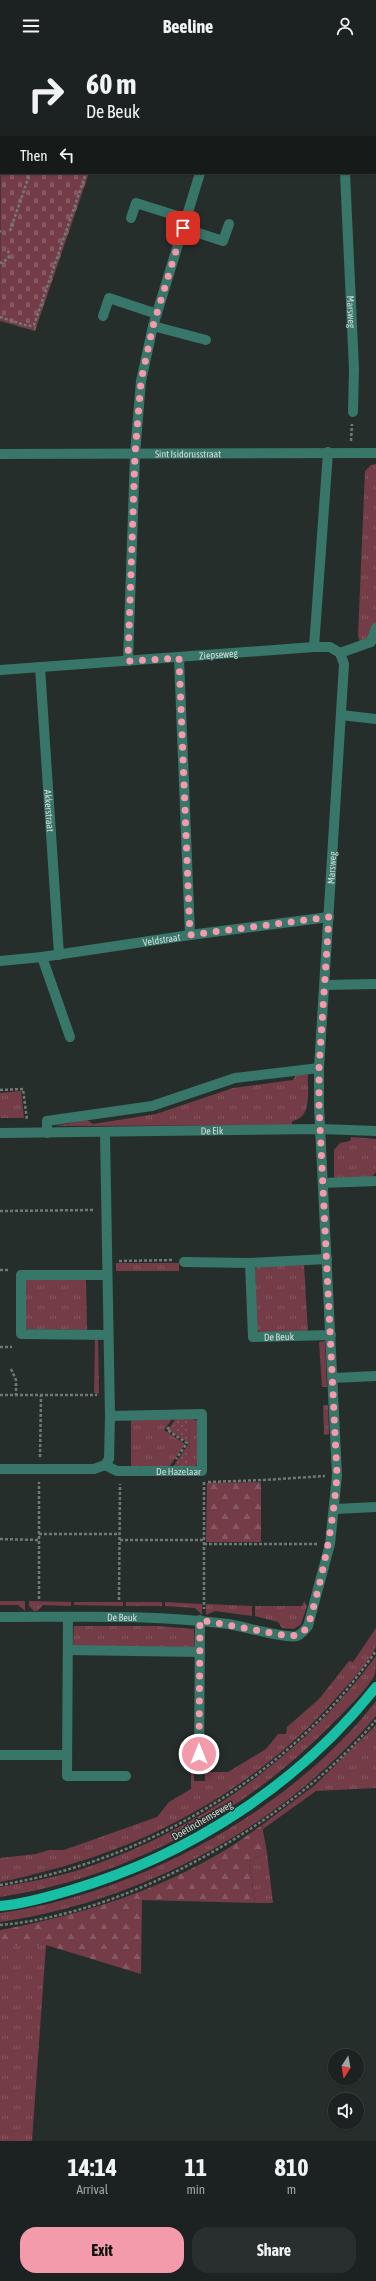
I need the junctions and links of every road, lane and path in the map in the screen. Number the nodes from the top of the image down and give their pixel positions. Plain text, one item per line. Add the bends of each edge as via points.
1 (30, 174) edge
2 (86, 174) edge
3 (200, 174) edge
4 (344, 174) edge
5 (131, 218) dead end
6 (185, 223) junction
7 (229, 224) dead end
8 (10, 231) dead end
9 (8, 248) dead end
10 (0, 262) edge
11 (157, 314) junction
12 (103, 316) dead end
13 (0, 317) edge
14 (153, 326) junction
15 (206, 340) dead end
16 (353, 412) joint
17 (351, 451) junction
18 (328, 452) junction
19 (376, 453) edge
20 (0, 454) edge
21 (135, 454) junction
22 (376, 628) edge
23 (314, 647) junction
24 (340, 653) junction
25 (179, 658) junction
26 (128, 661) junction
27 (40, 668) junction
28 (0, 670) edge
29 (341, 715) junction
30 (376, 719) edge
31 (329, 917) junction
32 (190, 935) junction
33 (59, 955) junction
34 (42, 957) junction
35 (0, 961) edge
36 (376, 984) edge
37 (326, 985) junction
38 (70, 1037) dead end
39 (319, 1068) junction
40 (0, 1090) edge
41 (27, 1120) dead end
42 (320, 1130) junction
43 (376, 1131) edge
44 (0, 1133) edge
45 (47, 1133) junction
46 (105, 1133) junction
47 (376, 1181) edge
48 (323, 1183) junction
49 (94, 1210) dead end
50 (0, 1211) edge
51 (327, 1259) junction
52 (107, 1261) junction
53 (184, 1262) joint
54 (250, 1263) junction
55 (107, 1275) junction
56 (108, 1335) junction
57 (331, 1335) junction
58 (0, 1347) edge
59 (12, 1347) dead end
60 (11, 1369) dead end
61 (376, 1376) edge
62 (333, 1378) junction
63 (0, 1394) edge
64 (16, 1395) junction
65 (41, 1395) junction
66 (109, 1395) junction
67 (176, 1415) junction
68 (110, 1416) junction
69 (40, 1457) dead end
70 (105, 1465) junction
71 (0, 1469) edge
72 (120, 1471) junction
73 (168, 1471) junction
74 (202, 1471) junction
75 (337, 1475) junction
76 (39, 1480) dead end
77 (204, 1482) junction
78 (376, 1507) edge
79 (334, 1509) junction
80 (39, 1534) junction
81 (120, 1534) junction
82 (0, 1539) edge
83 (39, 1540) junction
84 (120, 1540) junction
85 (204, 1542) junction
86 (330, 1544) junction
87 (39, 1599) dead end
88 (119, 1600) dead end
89 (0, 1617) edge
90 (68, 1617) junction
91 (200, 1620) junction
92 (68, 1650) junction
93 (376, 1651) edge
94 (200, 1652) junction
95 (376, 1687) edge
96 (0, 1755) edge
97 (67, 1755) junction
98 (199, 1769) dead end
99 (126, 1776) dead end
100 (0, 1885) edge
101 (0, 1906) edge

1 - 8 path
2 - 13 path via 34,325 28,326
3 - 6 street
4 - 16 street, Marsweg via 354,369
5 - 6 street via 136,203
6 - 7 street via 223,241
6 - 11 street
9 - 10 path via 9,257
11 - 12 street via 109,298
11 - 14 street
14 - 15 street
14 - 21 street via 141,381
16 - 17 path
17 - 18 street, Sint Isidorusstraat
17 - 19 street, Sint Isidorusstraat
18 - 21 street, Sint Isidorusstraat
18 - 23 street
20 - 21 street, Sint Isidorusstraat
21 - 26 street
22 - 24 street via 371,642
23 - 24 street, Ziepseweg via 330,647
23 - 25 street, Ziepseweg
24 - 29 street, Marsweg via 344,664
25 - 26 street, Ziepseweg
25 - 32 street
26 - 27 street, Ziepseweg
27 - 28 street, Ziepseweg
27 - 33 street, Akkerstraat
29 - 30 street
29 - 31 street, Marsweg
31 - 32 street, Veldstraat
31 - 37 street, Marsweg
32 - 33 street, Veldstraat
33 - 34 street, Veldstraat
34 - 35 street, Veldstraat
34 - 38 street
36 - 37 street
37 - 39 street, Marsweg
39 - 42 street, Marsweg
39 - 45 street via 235,1078 152,1106 47,1121
40 - 41 path via 22,1089
42 - 43 street, De Eik
42 - 46 street, De Eik
42 - 48 street, De Beuk
44 - 45 street, De Eik
45 - 46 street, De Eik
46 - 52 street
47 - 48 street
48 - 51 street, De Beuk
49 - 50 path
51 - 54 street
51 - 57 street, De Beuk
52 - 53 path
52 - 55 street
53 - 54 street
54 - 57 street, De Beuk via 253,1337
55 - 56 street
55 - 56 street via 21,1275 21,1334
56 - 66 street
57 - 62 street, De Beuk
58 - 59 path
60 - 64 path via 16,1380
61 - 62 street
62 - 75 street, De Beuk
63 - 64 path
64 - 65 path
65 - 66 path
65 - 69 path
66 - 68 street
67 - 68 street, De Hazelaar
67 - 73 path via 166,1430 187,1444
67 - 74 street, De Hazelaar via 202,1414
68 - 70 street via 110,1453
70 - 71 street via 94,1469
70 - 72 street, De Hazelaar
72 - 73 street, De Hazelaar
72 - 81 path
73 - 74 street, De Hazelaar
74 - 77 path
75 - 77 path
75 - 79 street, De Beuk
76 - 80 path
77 - 85 path
78 - 79 street
79 - 86 street, De Beuk
80 - 81 path
80 - 83 path
81 - 84 path
82 - 83 path
83 - 87 path
84 - 85 path
84 - 88 path
85 - 86 path
85 - 91 path via 204,1616
86 - 91 street, De Beuk via 316,1601 304,1632 288,1636
89 - 90 street, De Beuk
90 - 91 street, De Beuk
90 - 92 street
91 - 94 street
92 - 94 street
92 - 97 street
93 - 100 path via 344,1694 306,1733 254,1776 222,1798 166,1831 133,1846 74,1867
94 - 98 street
95 - 101 main road, Doetinchemseweg via 358,1710 299,1767 264,1795 198,1838 141,1865 90,1884 47,1897
96 - 97 street
97 - 99 street via 67,1776

